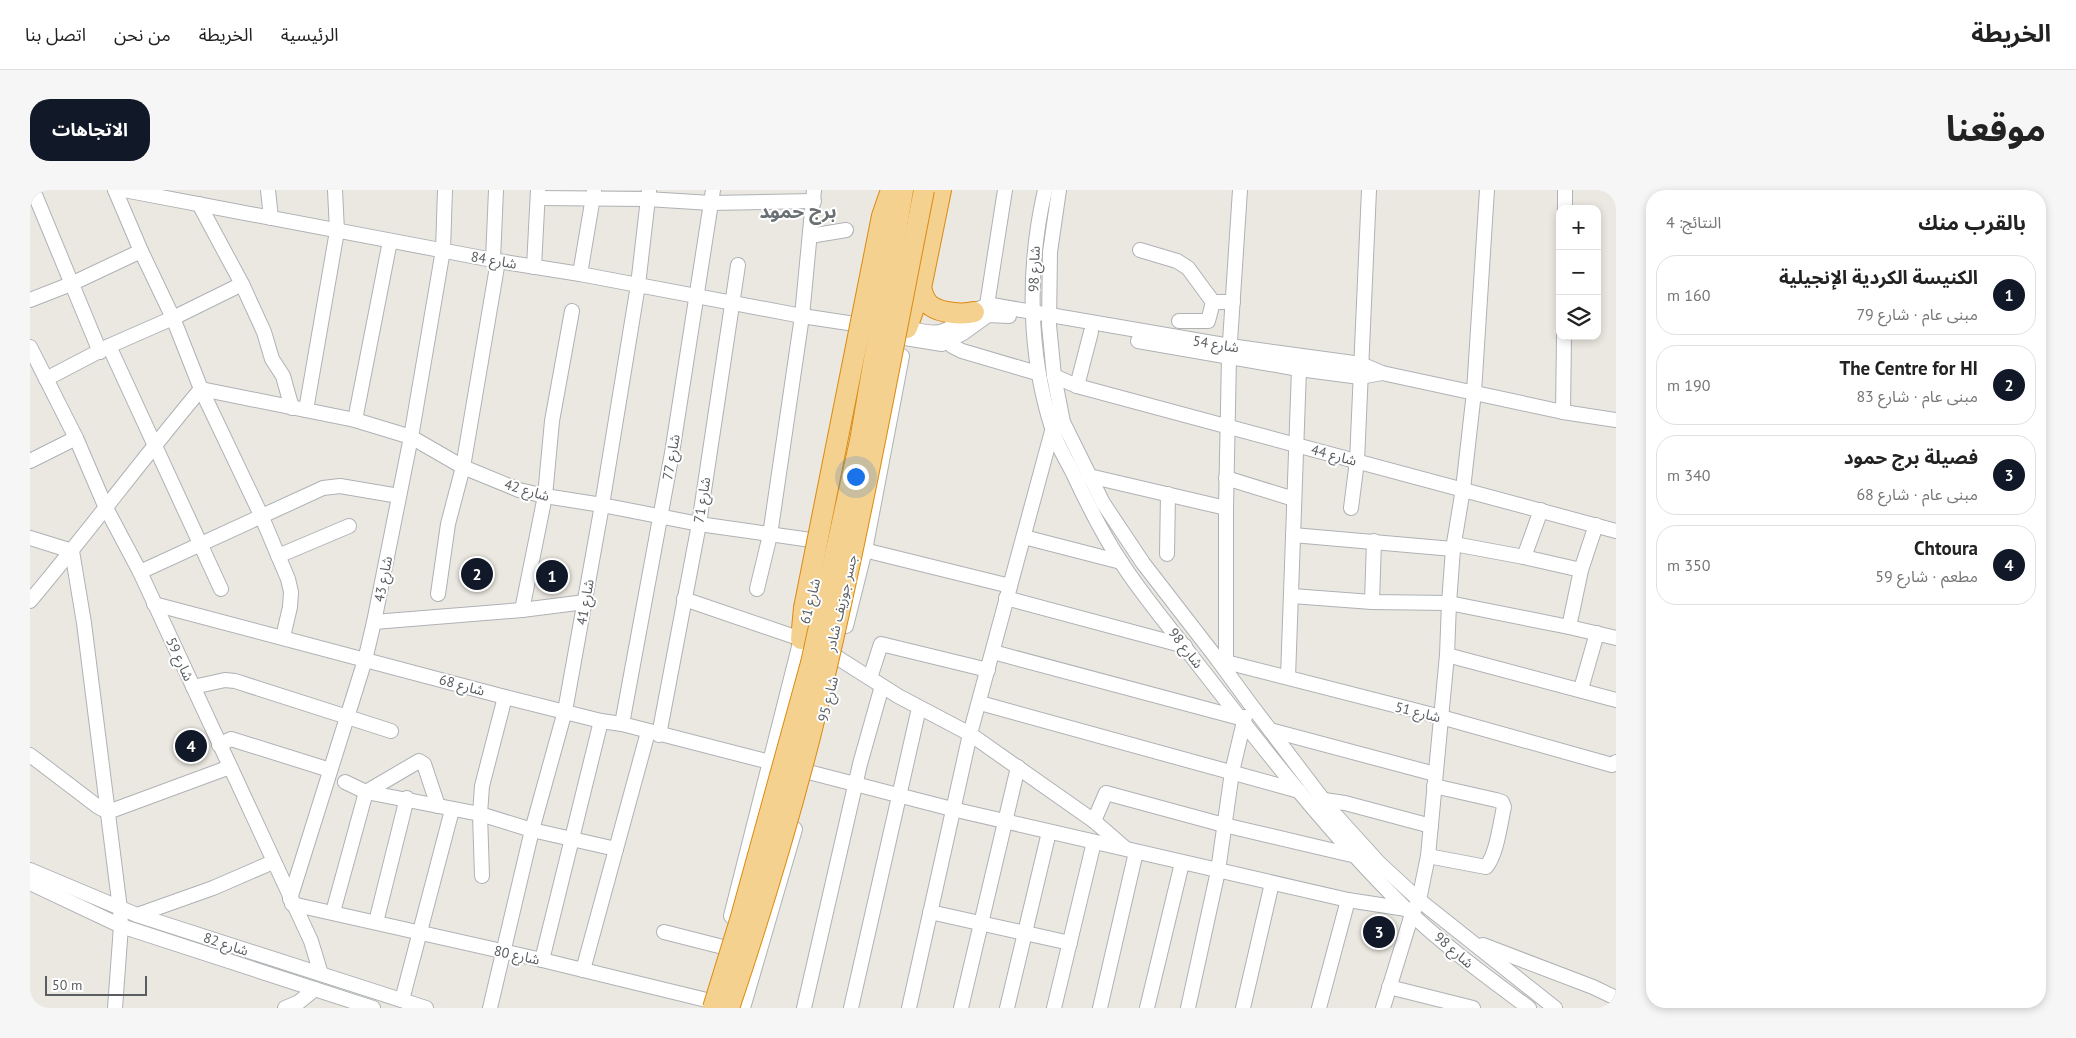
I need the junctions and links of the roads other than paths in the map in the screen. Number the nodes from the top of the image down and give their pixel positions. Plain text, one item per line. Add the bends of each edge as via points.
1 (33, 190) edge
2 (115, 190) edge
3 (124, 190) edge
4 (268, 190) edge
5 (335, 190) edge
6 (445, 190) edge
7 (496, 190) edge
8 (891, 190) edge
9 (896, 190) edge
10 (903, 190) edge
11 (924, 190) edge
12 (934, 190) edge
13 (941, 190) edge
14 (1005, 190) edge
15 (1045, 190) edge
16 (1059, 190) edge
17 (1240, 190) edge
18 (1369, 190) edge
19 (1487, 190) edge
20 (1565, 190) edge
21 (538, 194) edge
22 (648, 194) edge
23 (594, 195) edge
24 (761, 196) edge
25 (814, 196) edge
26 (712, 197) edge
27 (199, 204) junction
28 (1565, 205) edge
29 (270, 218) junction
30 (846, 230) dead end
31 (337, 232) junction
32 (810, 236) junction
33 (390, 241) junction
34 (443, 250) junction
35 (1140, 250) dead end
36 (141, 251) junction
37 (495, 261) junction
38 (738, 265) dead end
39 (534, 267) junction
40 (580, 274) junction
41 (923, 279) junction
42 (71, 284) junction
43 (242, 284) junction
44 (638, 285) junction
45 (696, 295) junction
46 (30, 300) edge
47 (734, 302) junction
48 (1213, 302) junction
49 (1233, 302) junction
50 (981, 309) junction
51 (572, 311) dead end
52 (802, 316) junction
53 (1033, 317) junction
54 (173, 318) junction
55 (1049, 320) junction
56 (1179, 321) dead end
57 (865, 326) junction
58 (1091, 332) junction
59 (906, 333) junction
60 (1564, 340) edge
61 (949, 342) junction
62 (30, 347) edge
63 (105, 349) junction
64 (1230, 352) junction
65 (1299, 369) junction
66 (1361, 371) junction
67 (1037, 373) junction
68 (1054, 376) junction
69 (46, 380) junction
70 (1077, 386) junction
71 (201, 389) junction
72 (1474, 392) junction
73 (299, 409) junction
74 (1563, 412) junction
75 (355, 420) junction
76 (1616, 420) edge
77 (1057, 426) junction
78 (1228, 427) junction
79 (411, 437) junction
80 (76, 438) junction
81 (155, 443) junction
82 (1297, 445) junction
83 (30, 461) edge
84 (1357, 461) junction
85 (463, 467) junction
86 (1089, 476) junction
87 (1226, 478) junction
88 (1463, 489) junction
89 (1168, 494) junction
90 (399, 496) junction
91 (545, 496) junction
92 (1294, 499) junction
93 (602, 505) junction
94 (106, 508) junction
95 (1226, 508) junction
96 (1351, 508) dead end
97 (1541, 510) junction
98 (261, 515) junction
99 (660, 517) junction
100 (698, 524) junction
101 (1596, 525) junction
102 (349, 526) dead end
103 (1616, 531) edge
104 (770, 535) junction
105 (1294, 535) junction
106 (1024, 537) junction
107 (30, 538) edge
108 (1374, 541) junction
109 (825, 542) junction
110 (201, 543) junction
111 (1453, 547) junction
112 (865, 550) junction
113 (72, 551) junction
114 (1167, 554) dead end
115 (278, 556) junction
116 (1524, 557) junction
117 (1121, 562) junction
118 (1581, 570) junction
119 (140, 572) junction
120 (221, 589) dead end
121 (757, 589) dead end
122 (1008, 592) junction
123 (438, 594) dead end
124 (1292, 596) junction
125 (684, 599) junction
126 (30, 600) edge
127 (585, 602) junction
128 (1372, 602) junction
129 (1448, 603) junction
130 (154, 604) junction
131 (522, 610) junction
132 (374, 622) junction
133 (1569, 627) junction
134 (1597, 633) junction
135 (283, 637) junction
136 (1616, 638) edge
137 (801, 639) junction
138 (1184, 646) junction
139 (993, 652) junction
140 (1447, 655) junction
141 (838, 658) junction
142 (365, 660) junction
143 (1222, 660) junction
144 (988, 670) junction
145 (1288, 677) junction
146 (876, 682) junction
147 (193, 687) junction
148 (1581, 689) junction
149 (505, 697) junction
150 (1616, 700) edge
151 (1248, 702) junction
152 (980, 703) junction
153 (919, 708) junction
154 (565, 711) junction
155 (346, 717) junction
156 (1441, 718) junction
157 (1242, 720) junction
158 (601, 721) junction
159 (622, 724) junction
160 (1271, 730) junction
161 (390, 731) dead end
162 (653, 733) junction
163 (970, 734) junction
164 (1259, 742) junction
165 (219, 745) junction
166 (30, 755) edge
167 (1616, 762) edge
168 (770, 763) junction
169 (230, 767) junction
170 (1018, 767) junction
171 (330, 770) junction
172 (1232, 772) junction
173 (809, 773) junction
174 (1434, 780) junction
175 (345, 782) dead end
176 (856, 785) junction
177 (1299, 790) junction
178 (366, 792) junction
179 (899, 796) junction
180 (407, 798) junction
181 (1324, 800) junction
182 (438, 806) junction
183 (952, 809) junction
184 (452, 810) junction
185 (108, 812) junction
186 (480, 814) junction
187 (1004, 821) junction
188 (1094, 821) junction
189 (1224, 824) junction
190 (1430, 826) junction
191 (532, 830) junction
192 (1049, 832) junction
193 (571, 840) junction
194 (1094, 842) junction
195 (616, 849) junction
196 (1132, 851) junction
197 (1356, 856) junction
198 (1428, 856) junction
199 (273, 862) junction
200 (1182, 863) junction
201 (30, 870) edge
202 (1218, 871) junction
203 (482, 876) dead end
204 (30, 883) edge
205 (1272, 883) junction
206 (1348, 900) junction
207 (1419, 900) junction
208 (291, 901) junction
209 (120, 908) junction
210 (1409, 911) junction
211 (333, 912) junction
212 (930, 912) junction
213 (138, 915) junction
214 (376, 922) junction
215 (980, 922) junction
216 (121, 926) junction
217 (420, 932) junction
218 (664, 932) dead end
219 (1025, 932) junction
220 (1470, 940) junction
221 (1070, 943) junction
222 (723, 947) junction
223 (503, 952) junction
224 (542, 960) junction
225 (583, 970) junction
226 (321, 974) junction
227 (1389, 987) junction
228 (315, 989) junction
229 (1616, 998) edge
230 (402, 1000) junction
231 (1510, 1002) edge
232 (1616, 1003) edge
233 (709, 1005) edge
234 (368, 1007) edge
235 (115, 1008) edge
236 (284, 1008) edge
237 (426, 1008) edge
238 (490, 1008) edge
239 (729, 1008) edge
240 (742, 1008) edge
241 (804, 1008) edge
242 (851, 1008) edge
243 (908, 1008) edge
244 (961, 1008) edge
245 (1007, 1008) edge
246 (1054, 1008) edge
247 (1100, 1008) edge
248 (1147, 1008) edge
249 (1188, 1008) edge
250 (1243, 1008) edge
251 (1319, 1008) edge
252 (1383, 1008) edge
253 (1473, 1008) edge
254 (1528, 1008) edge
255 (1555, 1008) edge
256 (1614, 1008) edge

1 - 42 street
2 - 36 street
3 - 27 street, شارع 84
4 - 29 street
5 - 31 street
6 - 34 street, شارع 43
7 - 37 street
8 - 137 highway, bridge via 882,216 804,608
9 - 57 street, شارع 61
10 - 233 highway, جسر جوزيف شادر, bridge via 860,441 811,663 741,917
11 - 239 highway, جسر جوزيف شادر, bridge via 851,556 810,736 789,816
12 - 59 street, شارع 95
13 - 41 highway
14 - 50 street
15 - 53 street, شارع 98 via 1035,239
16 - 55 street, شارع 98 via 1050,252
17 - 49 street
18 - 66 street
19 - 72 street
20 - 28 street
21 - 23 street
21 - 39 street
22 - 23 street
22 - 26 street
22 - 44 street, شارع 41
23 - 40 street
24 - 25 street
24 - 26 street
25 - 32 street
26 - 45 street, شارع 77
27 - 29 street, شارع 84
27 - 43 street
29 - 31 street, شارع 84
30 - 32 street
31 - 33 street, شارع 84
31 - 73 street
32 - 52 street
33 - 34 street, شارع 84
33 - 75 street
34 - 37 street, شارع 84
34 - 79 street, شارع 43
35 - 48 street via 1177,261 1188,268
36 - 42 street
36 - 54 street
37 - 39 street, شارع 84
37 - 85 street
38 - 47 street, شارع 71
39 - 40 street, شارع 84
40 - 44 street, شارع 84
41 - 50 highway via 927,302 931,306 949,312
41 - 59 highway
42 - 46 street
42 - 63 street
43 - 54 street
43 - 73 street via 264,332 272,359
44 - 45 street, شارع 84
44 - 93 street, شارع 41
45 - 47 street, شارع 84
45 - 99 street, شارع 77
47 - 52 street, شارع 84
47 - 100 street, شارع 71
48 - 49 street
48 - 56 street via 1208,321
49 - 64 street
50 - 53 street
50 - 59 street via 942,332
51 - 91 street via 552,421
52 - 57 street, شارع 84
52 - 104 street
53 - 55 street
53 - 61 street via 988,315
53 - 67 street, شارع 98
54 - 63 street
54 - 71 street
55 - 58 street, شارع 54
55 - 64 street, شارع 54
55 - 68 street, شارع 98
57 - 59 street, شارع 84
57 - 109 street, شارع 61
58 - 64 street, شارع 54
58 - 70 street
59 - 61 street via 935,344
59 - 112 street, شارع 95
60 - 74 street
61 - 67 street via 962,351
62 - 69 street, شارع 59
63 - 69 street
63 - 81 street
64 - 65 street, شارع 54
64 - 66 street, شارع 54
64 - 78 street
65 - 66 street, شارع 54
65 - 82 street
66 - 72 street, شارع 54
66 - 84 street
67 - 77 street, شارع 98
68 - 70 street, شارع 44
68 - 77 street, شارع 98
69 - 80 street, شارع 59
70 - 78 street, شارع 44
71 - 73 street, شارع 42
71 - 81 street
71 - 98 street
72 - 74 street, شارع 54
72 - 88 street
73 - 75 street, شارع 42
74 - 76 street, شارع 54
75 - 79 street, شارع 42
77 - 86 street, شارع 98
77 - 106 street
77 - 117 street, شارع 98 via 1090,509
78 - 82 street, شارع 44
78 - 87 street
79 - 85 street, شارع 42
79 - 90 street, شارع 43
80 - 83 street
80 - 94 street, شارع 59
81 - 94 street
81 - 110 street
82 - 84 street, شارع 44
82 - 92 street
84 - 88 street, شارع 44
84 - 96 street
85 - 91 street, شارع 42 via 519,490
85 - 123 street via 448,524
86 - 89 street
86 - 143 street, شارع 98 via 1143,563
87 - 92 street
87 - 95 street
88 - 97 street, شارع 44
88 - 111 street
89 - 95 street
89 - 114 street
90 - 98 street via 331,486
90 - 132 street, شارع 43
91 - 93 street, شارع 42
91 - 131 street
92 - 105 street
93 - 99 street, شارع 42
93 - 127 street, شارع 41
94 - 113 street
94 - 119 street, شارع 59
95 - 143 street
97 - 101 street, شارع 44
97 - 116 street
98 - 110 street
98 - 115 street
99 - 100 street, شارع 42
99 - 159 street, شارع 77
100 - 104 street, شارع 42
100 - 125 street, شارع 71
101 - 103 street, شارع 44
101 - 118 street
102 - 115 street
104 - 109 street, شارع 42
104 - 121 street
105 - 108 street
105 - 124 street
106 - 117 street
106 - 122 street
107 - 113 street
108 - 111 street
108 - 128 street
109 - 112 street, شارع 42
109 - 137 street, شارع 61
110 - 119 street
110 - 120 street
111 - 116 street
111 - 129 street
112 - 122 street, شارع 42
112 - 141 street, شارع 95
113 - 126 street
113 - 185 street
115 - 135 street via 291,592
116 - 118 street
117 - 138 street, شارع 98
118 - 133 street
119 - 130 street, شارع 59
122 - 138 street, شارع 42
122 - 139 street
124 - 128 street
124 - 145 street
125 - 137 street
125 - 162 street, شارع 71
127 - 131 street
127 - 154 street, شارع 41
128 - 129 street
129 - 133 street
129 - 140 street
130 - 135 street, شارع 68
130 - 147 street, شارع 59
131 - 132 street
132 - 142 street, شارع 43
133 - 134 street
134 - 136 street
134 - 148 street
135 - 142 street, شارع 68
137 - 168 street, شارع 61
138 - 157 street, شارع 98
139 - 144 street
139 - 157 street
140 - 148 street
140 - 156 street
141 - 146 street
141 - 173 street, شارع 95
142 - 149 street, شارع 68
142 - 155 street, شارع 43
143 - 145 street, شارع 51
143 - 151 street, شارع 98
144 - 146 street via 881,644
144 - 152 street
145 - 156 street, شارع 51
146 - 153 street
146 - 176 street
147 - 155 street via 235,681
147 - 165 street, شارع 59
148 - 150 street
149 - 154 street, شارع 68
149 - 186 street via 482,786
151 - 157 street
151 - 160 street, شارع 98
152 - 163 street
152 - 172 street
153 - 163 street
153 - 179 street
154 - 158 street, شارع 68
154 - 191 street, شارع 41
155 - 161 street
155 - 171 street, شارع 43
156 - 167 street, شارع 51 via 1612,765
156 - 174 street
157 - 164 street, شارع 98
157 - 172 street
158 - 159 street, شارع 68
158 - 193 street
159 - 162 street, شارع 68
160 - 164 street
160 - 174 street
160 - 181 street, شارع 98
162 - 168 street, شارع 68
162 - 195 street, شارع 71
163 - 170 street
163 - 183 street
164 - 177 street, شارع 98
165 - 169 street, شارع 59
165 - 171 street via 231,739
166 - 185 street
168 - 173 street, شارع 68
168 - 222 street, شارع 61
169 - 185 street
169 - 199 street, شارع 59
170 - 187 street
170 - 188 street
171 - 208 street, شارع 43
172 - 177 street
172 - 189 street
173 - 176 street
173 - 240 street, شارع 95
174 - 190 street
174 - 198 street via 1502,802 1504,807 1486,867
175 - 178 street
176 - 179 street
176 - 241 street
177 - 197 street, شارع 98
178 - 180 street
178 - 182 street via 419,761 424,764
178 - 211 street
179 - 183 street
179 - 242 street
180 - 182 street
180 - 214 street
181 - 190 street
181 - 207 street, شارع 98 via 1379,863
182 - 184 street
183 - 187 street
183 - 212 street
184 - 186 street
184 - 217 street
185 - 209 street
186 - 191 street
186 - 203 street
187 - 192 street
187 - 215 street
188 - 189 street via 1106,793
188 - 196 street
189 - 197 street
189 - 202 street
190 - 198 street
191 - 193 street
191 - 223 street, شارع 41
192 - 194 street
192 - 219 street
193 - 195 street
193 - 224 street
194 - 196 street
194 - 221 street
195 - 225 street, شارع 71
196 - 200 street
196 - 247 street
197 - 210 street, شارع 98
198 - 207 street
199 - 208 street, شارع 59
199 - 213 street
200 - 202 street
200 - 248 street
201 - 209 street, شارع 82
202 - 205 street
202 - 249 street
204 - 216 street, شارع 82
205 - 206 street
205 - 250 street
206 - 210 street
206 - 251 street
207 - 210 street
207 - 220 street, شارع 98
208 - 211 street, شارع 80
208 - 226 street, شارع 59 via 316,954
209 - 213 street, شارع 82
209 - 216 street
210 - 227 street
210 - 231 street, شارع 98
211 - 214 street, شارع 80
212 - 215 street
212 - 243 street
213 - 226 street, شارع 82
214 - 217 street, شارع 80
215 - 219 street
215 - 244 street
216 - 228 street, شارع 82
216 - 235 street
217 - 223 street, شارع 80
217 - 230 street
218 - 222 street
219 - 221 street
219 - 245 street
220 - 229 street
220 - 255 street, شارع 98
221 - 246 street
222 - 233 street, شارع 61
223 - 224 street, شارع 80
223 - 238 street, شارع 41
224 - 225 street, شارع 80
225 - 233 street, شارع 80
226 - 230 street, شارع 82
227 - 252 street
227 - 253 street
228 - 234 street, شارع 82
228 - 236 street via 299,1002
230 - 237 street, شارع 82
231 - 254 street, شارع 98
232 - 256 street
233 - 240 street, شارع 80

